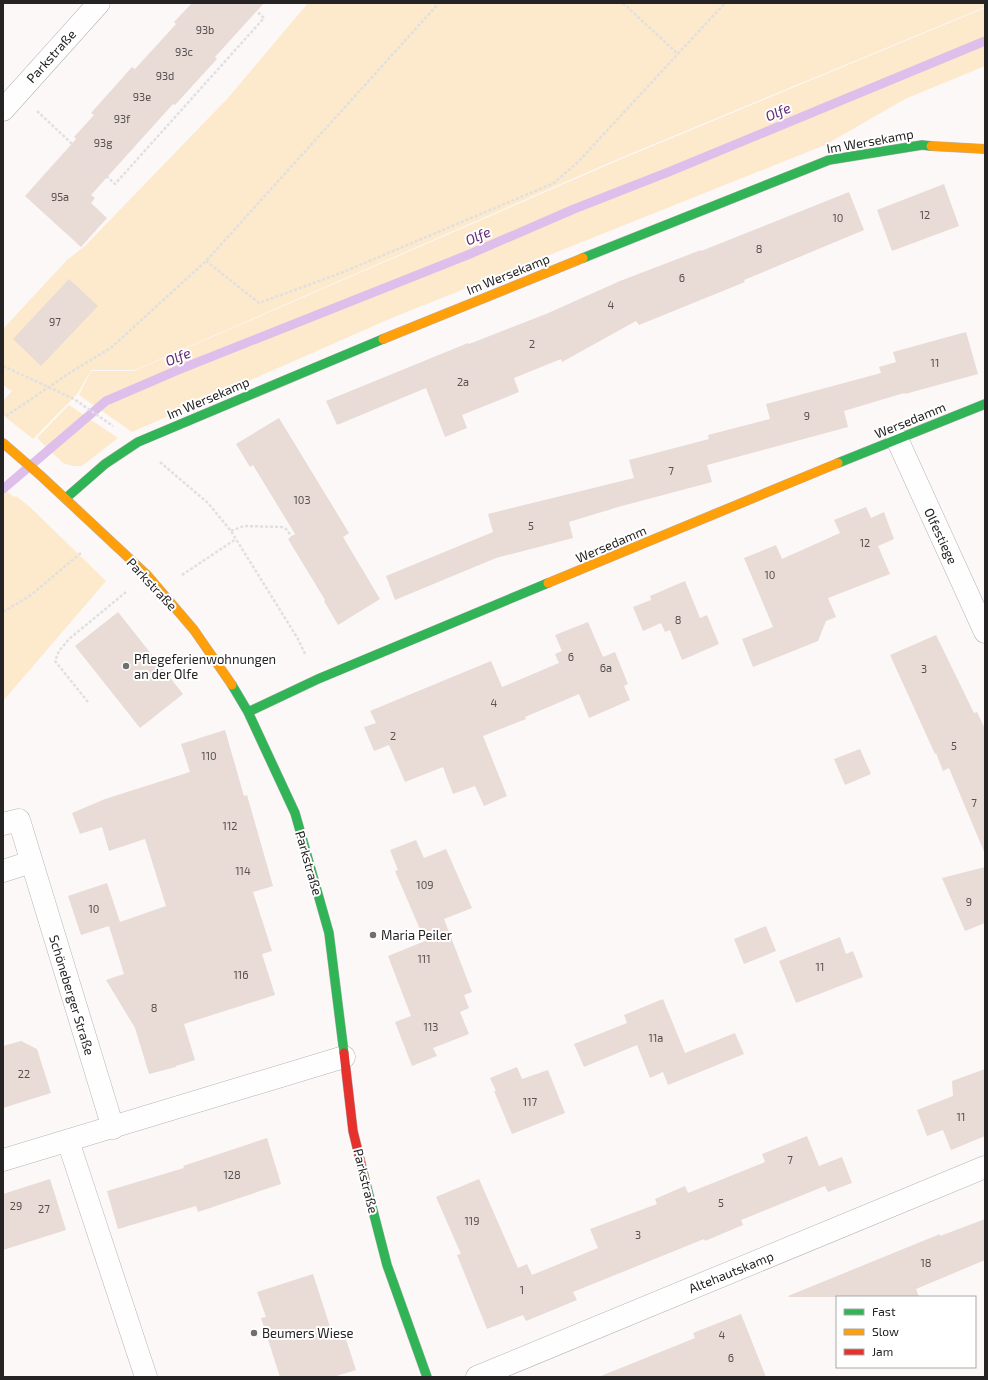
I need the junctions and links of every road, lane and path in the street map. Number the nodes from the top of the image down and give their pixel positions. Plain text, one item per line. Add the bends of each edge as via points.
1 (99, 3) edge
2 (248, 3) edge
3 (439, 3) edge
4 (623, 3) edge
5 (724, 3) edge
6 (678, 54) junction
7 (18, 93) junction
8 (3, 110) edge
9 (985, 149) edge
10 (206, 261) junction
11 (3, 366) edge
12 (49, 388) junction
13 (985, 404) edge
14 (3, 418) edge
15 (897, 440) junction
16 (138, 442) junction
17 (3, 443) edge
18 (66, 498) junction
19 (231, 531) junction
20 (104, 534) junction
21 (292, 536) dead end
22 (236, 539) junction
23 (147, 575) junction
24 (160, 590) junction
25 (3, 612) edge
26 (985, 632) edge
27 (318, 679) junction
28 (88, 702) dead end
29 (248, 712) junction
30 (3, 824) edge
31 (31, 862) junction
32 (3, 871) edge
33 (344, 1057) junction
34 (113, 1128) junction
35 (68, 1141) junction
36 (3, 1160) edge
37 (985, 1167) edge
38 (146, 1377) edge
39 (427, 1377) edge
40 (477, 1377) edge

1 - 7 street, Parkstraße
2 - 7 path via 264,18 115,184
3 - 10 path
4 - 6 path
5 - 6 path
6 - 10 path via 578,162 554,183 342,273 259,303
7 - 8 street, Parkstraße
9 - 16 street, Im Wersekamp via 922,146 829,160 396,333
10 - 12 path via 112,347
11 - 12 path
12 - 14 path
12 - 16 path via 74,399
13 - 15 street, Wersedamm
15 - 26 street, Olfestiege
15 - 27 street, Wersedamm
16 - 18 street, Im Wersekamp via 105,464
16 - 19 path via 208,503
17 - 18 street, Parkstraße
18 - 20 street, Parkstraße
19 - 21 path via 244,526 282,527
19 - 22 path
20 - 23 street, Parkstraße
20 - 25 path via 31,595
22 - 24 path
22 - 27 path via 298,639
23 - 24 street, Parkstraße
23 - 28 path via 59,651 55,661
24 - 29 street, Parkstraße via 194,630
27 - 29 street, Wersedamm
29 - 33 street, Parkstraße via 295,813 329,933
30 - 31 street, Schöneberger Straße via 18,820
31 - 32 street
31 - 34 street, Schöneberger Straße
33 - 34 street
33 - 39 street, Parkstraße via 353,1131 386,1265
34 - 35 street
35 - 36 street
35 - 38 street
37 - 40 street, Altehautskamp

